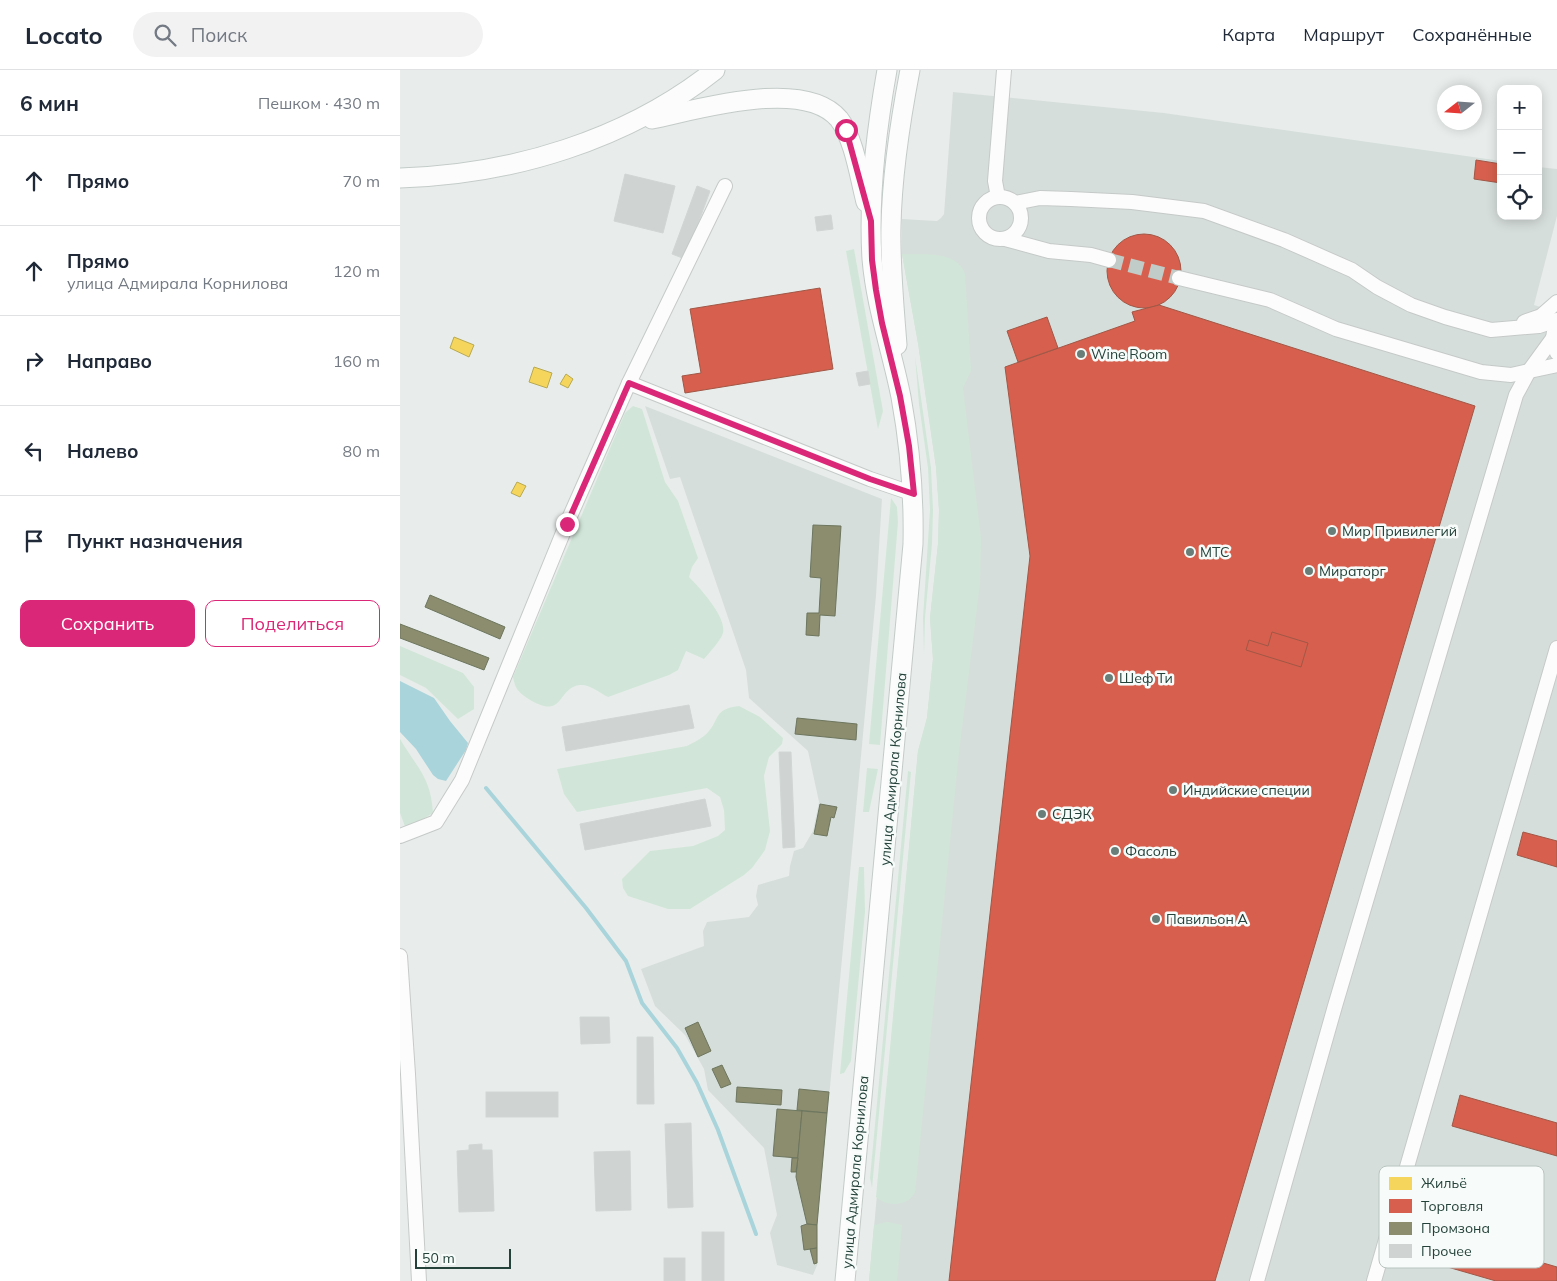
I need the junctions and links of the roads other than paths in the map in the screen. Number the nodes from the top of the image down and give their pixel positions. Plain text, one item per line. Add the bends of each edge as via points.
1 (887, 70) edge
2 (910, 70) edge
3 (914, 70) edge
4 (1004, 70) edge
5 (713, 71) edge
6 (905, 94) junction
7 (624, 125) junction
8 (400, 178) edge
9 (725, 186) dead end
10 (998, 197) junction
11 (1015, 203) junction
12 (871, 221) junction
13 (1005, 239) junction
14 (1109, 260) tunnel mouth
15 (1179, 278) tunnel mouth
16 (1557, 302) edge
17 (1556, 327) edge
18 (1492, 330) junction
19 (1557, 353) edge
20 (1557, 365) edge
21 (1529, 371) junction
22 (629, 383) junction
23 (900, 396) junction
24 (914, 494) junction
25 (1557, 648) edge
26 (400, 836) edge
27 (400, 956) edge
28 (404, 1074) edge
29 (1407, 1166) edge
30 (1379, 1264) edge
31 (420, 1281) edge
32 (845, 1281) edge
33 (1256, 1281) edge
34 (1374, 1281) edge

1 - 12 main road via 875,152
2 - 6 main road
3 - 6 main road
4 - 10 street via 995,181
5 - 7 main road via 663,106
6 - 23 main road via 898,136 890,255
7 - 8 main road via 540,158 503,167 458,175
7 - 12 main road via 737,102 778,98 819,105 832,112 846,130
9 - 22 street
10 - 11 street
10 - 13 street via 987,201 980,210 978,222 984,233 994,239
11 - 13 street via 1020,213 1020,224 1015,234
11 - 18 street via 1040,198 1071,199 1204,211 1284,240 1352,270 1411,305
12 - 23 main road, улица Адмирала Корнилова via 872,260 882,323
13 - 14 street via 1050,251
15 - 21 street via 1270,300 1336,329 1482,372 1511,374
16 - 18 street via 1540,316 1509,328
17 - 18 street
17 - 19 street
17 - 21 street
20 - 21 street
21 - 33 street via 1516,395 1502,440
22 - 24 street
22 - 26 street via 462,780 436,822
23 - 24 main road, улица Адмирала Корнилова
24 - 32 main road, улица Адмирала Корнилова via 907,617
25 - 29 street
27 - 28 street
28 - 31 street
30 - 34 street

